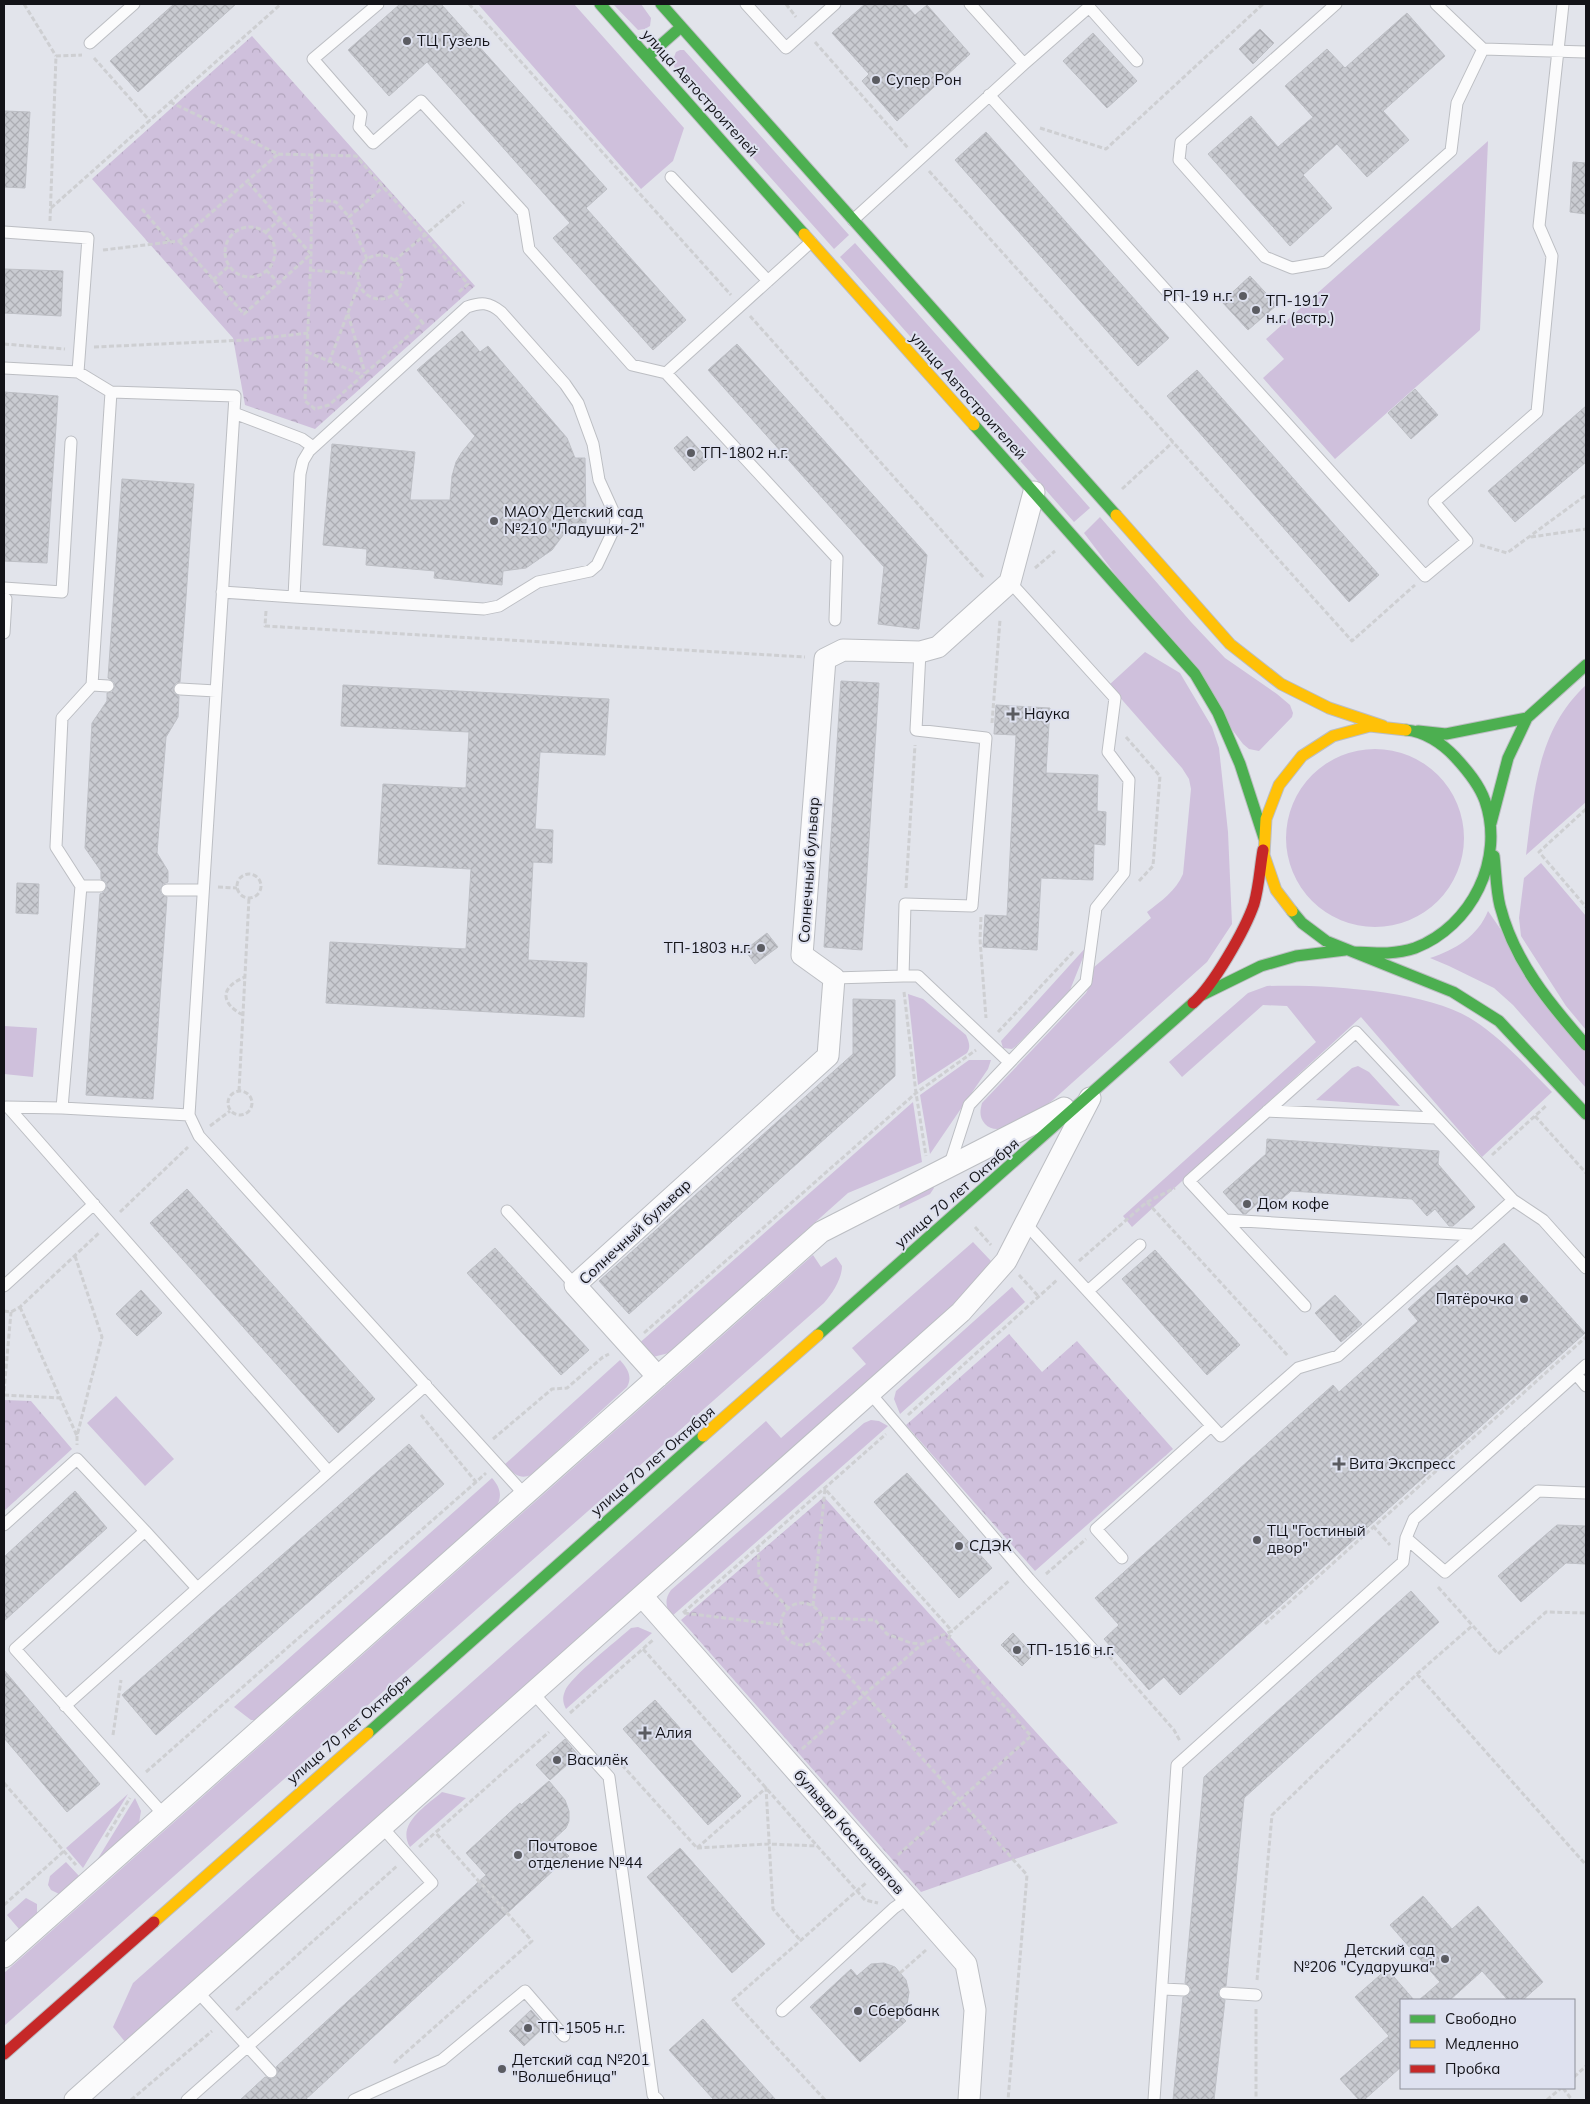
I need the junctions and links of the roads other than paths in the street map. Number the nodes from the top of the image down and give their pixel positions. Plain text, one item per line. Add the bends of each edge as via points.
1 (134, 4) edge
2 (378, 4) edge
3 (600, 4) edge
4 (661, 4) edge
5 (746, 4) edge
6 (835, 4) edge
7 (970, 4) edge
8 (1336, 4) edge
9 (1436, 4) edge
10 (1563, 4) edge
11 (681, 26) junction
12 (90, 43) dead end
13 (1483, 49) junction
14 (1558, 51) junction
15 (1586, 52) edge
16 (647, 57) junction
17 (1137, 60) dead end
18 (1024, 64) junction
19 (989, 95) junction
20 (672, 177) dead end
21 (852, 220) junction
22 (4, 232) edge
23 (812, 242) junction
24 (768, 281) junction
25 (4, 368) edge
26 (78, 372) junction
27 (666, 373) junction
28 (111, 392) junction
29 (234, 413) junction
30 (71, 442) dead end
31 (313, 447) junction
32 (1034, 492) junction
33 (1004, 588) junction
34 (222, 592) junction
35 (5, 593) edge
36 (294, 596) junction
37 (835, 620) dead end
38 (4, 633) edge
39 (920, 652) junction
40 (1586, 665) edge
41 (92, 686) junction
42 (108, 686) dead end
43 (180, 689) dead end
44 (216, 691) junction
45 (1527, 718) junction
46 (1383, 726) junction
47 (1412, 731) junction
48 (1490, 825) junction
49 (1264, 838) junction
50 (1492, 840) junction
51 (1264, 850) junction
52 (80, 886) junction
53 (100, 886) dead end
54 (167, 890) dead end
55 (203, 890) junction
56 (1350, 951) junction
57 (903, 976) junction
58 (834, 978) junction
59 (1202, 995) junction
60 (1586, 1045) edge
61 (1009, 1062) junction
62 (1093, 1093) junction
63 (6, 1108) edge
64 (62, 1108) junction
65 (1267, 1111) junction
66 (1586, 1114) edge
67 (189, 1115) junction
68 (1436, 1118) junction
69 (939, 1173) junction
70 (1513, 1200) junction
71 (94, 1204) junction
72 (507, 1212) dead end
73 (1226, 1220) junction
74 (1026, 1224) junction
75 (1472, 1235) junction
76 (1140, 1245) dead end
77 (1586, 1268) edge
78 (575, 1285) junction
79 (4, 1286) edge
80 (1088, 1291) junction
81 (1305, 1306) dead end
82 (1586, 1366) edge
83 (1576, 1374) junction
84 (658, 1377) junction
85 (426, 1385) junction
86 (1586, 1386) edge
87 (870, 1393) junction
88 (1211, 1426) junction
89 (328, 1471) junction
90 (1586, 1493) edge
91 (525, 1495) junction
92 (4, 1525) edge
93 (145, 1531) junction
94 (1406, 1538) junction
95 (1122, 1558) dead end
96 (197, 1588) junction
97 (642, 1596) junction
98 (1100, 1652) road end
99 (533, 1693) junction
100 (65, 1706) junction
101 (164, 1815) junction
102 (382, 1827) junction
103 (901, 1903) junction
104 (4, 1957) edge
105 (1163, 1989) junction
106 (1184, 1990) dead end
107 (198, 1991) junction
108 (1225, 1993) dead end
109 (1256, 1995) road end
110 (782, 2011) dead end
111 (564, 2036) dead end
112 (247, 2046) junction
113 (4, 2054) edge
114 (270, 2072) dead end
115 (75, 2100) edge
116 (187, 2100) edge
117 (354, 2100) edge
118 (658, 2100) edge
119 (969, 2100) edge
120 (1154, 2100) edge

1 - 12 lane
2 - 27 lane via 313,59 361,114 359,127 373,143 421,100 523,212 529,249 632,365
3 - 16 main road, улица Автостроителей
4 - 11 main road, улица Автостроителей
5 - 6 lane via 786,48
7 - 18 lane
8 - 13 lane via 1181,142 1179,160 1265,257 1292,268 1326,262 1451,151 1457,103
9 - 13 lane
10 - 14 lane
11 - 16 main road
11 - 21 main road, улица Автостроителей
13 - 14 lane
14 - 15 lane
14 - 19 lane via 1539,226 1552,256 1537,412 1434,502 1467,541 1425,576
16 - 23 main road, улица Автостроителей
17 - 18 lane via 1089,7
18 - 19 lane
19 - 21 lane
20 - 24 lane
21 - 46 main road, улица Автостроителей via 1230,644 1281,684 1329,708
22 - 26 lane via 88,238
23 - 24 lane
23 - 32 main road, улица Автостроителей
24 - 27 lane
25 - 26 lane
26 - 28 lane
27 - 37 lane via 837,558
28 - 29 lane via 235,396
28 - 41 lane
29 - 31 lane via 302,439
29 - 34 lane
30 - 35 lane via 62,592
31 - 36 lane via 303,461 300,474
31 - 36 lane via 467,308 485,303 501,312 578,403 593,444 599,480 616,521 596,565 590,570 538,582 499,606 484,609
32 - 33 street
32 - 49 main road, улица Автостроителей via 1195,674 1218,713
33 - 39 street via 938,647
33 - 61 lane via 1115,698 1108,752 1129,780 1124,873 1096,908 1086,982
34 - 36 lane
34 - 44 lane
35 - 38 lane
39 - 57 lane via 916,730 986,738 972,906 905,904
39 - 58 street, Солнечный бульвар via 843,650 825,659 802,955
40 - 45 main road
41 - 42 lane
41 - 52 lane via 62,718 56,847
43 - 44 lane
44 - 55 lane
45 - 47 main road via 1446,734
45 - 48 main road via 1508,758
46 - 47 main road
46 - 49 main road via 1347,730 1314,745 1288,770 1270,802
47 - 48 main road via 1438,743 1460,761 1478,784
48 - 50 main road
49 - 51 main road
50 - 56 main road via 1487,873 1472,904 1450,928 1421,946 1388,954
50 - 60 main road via 1500,905 1517,954 1536,987
51 - 56 main road via 1270,877 1288,911 1318,937
51 - 59 main road, улица 70 лет Октября via 1254,904
52 - 53 lane
52 - 64 lane
54 - 55 lane
55 - 67 lane
56 - 59 main road via 1296,956 1261,966
56 - 66 main road via 1453,992 1499,1020
57 - 58 lane
57 - 61 lane via 918,976
58 - 78 street, Солнечный бульвар via 828,1056
59 - 62 main road, улица 70 лет Октября
61 - 69 lane via 970,1105
62 - 69 street
62 - 74 street
62 - 113 main road, улица 70 лет Октября
63 - 64 lane
63 - 71 lane
64 - 67 lane
65 - 68 lane
65 - 68 lane via 1356,1032
65 - 73 lane via 1189,1181
67 - 85 lane via 199,1136
68 - 70 lane
69 - 84 street via 821,1232
70 - 75 lane
70 - 77 lane via 1543,1220
71 - 79 lane
71 - 89 lane
72 - 78 lane
73 - 75 lane
73 - 81 lane
74 - 80 lane
74 - 87 street via 1006,1261 961,1312
75 - 88 lane via 1338,1356 1298,1368 1221,1436
76 - 80 lane
78 - 84 street, Солнечный бульвар
80 - 88 lane
82 - 83 lane
83 - 86 lane
83 - 94 lane via 1414,1519
84 - 91 street
85 - 89 lane
85 - 91 lane
87 - 97 street
87 - 98 lane via 1029,1579
88 - 95 lane via 1096,1529
89 - 96 lane
90 - 94 lane via 1538,1491 1445,1572
91 - 101 street
92 - 93 lane via 77,1459
93 - 96 lane
93 - 100 lane via 15,1649
94 - 105 lane via 1403,1562 1177,1765
96 - 100 lane
97 - 99 street
97 - 103 street, бульвар Космонавтов via 882,1869
99 - 102 street
99 - 118 lane via 609,1777 653,2095
100 - 101 lane
101 - 104 street
102 - 107 street
102 - 112 lane via 432,1883
103 - 110 lane
103 - 119 street, бульвар Космонавтов via 966,1964 975,2010
105 - 106 lane
105 - 120 lane
107 - 112 lane
107 - 115 street
108 - 109 lane
111 - 117 lane via 525,1991 442,2060
112 - 114 lane
112 - 116 lane

